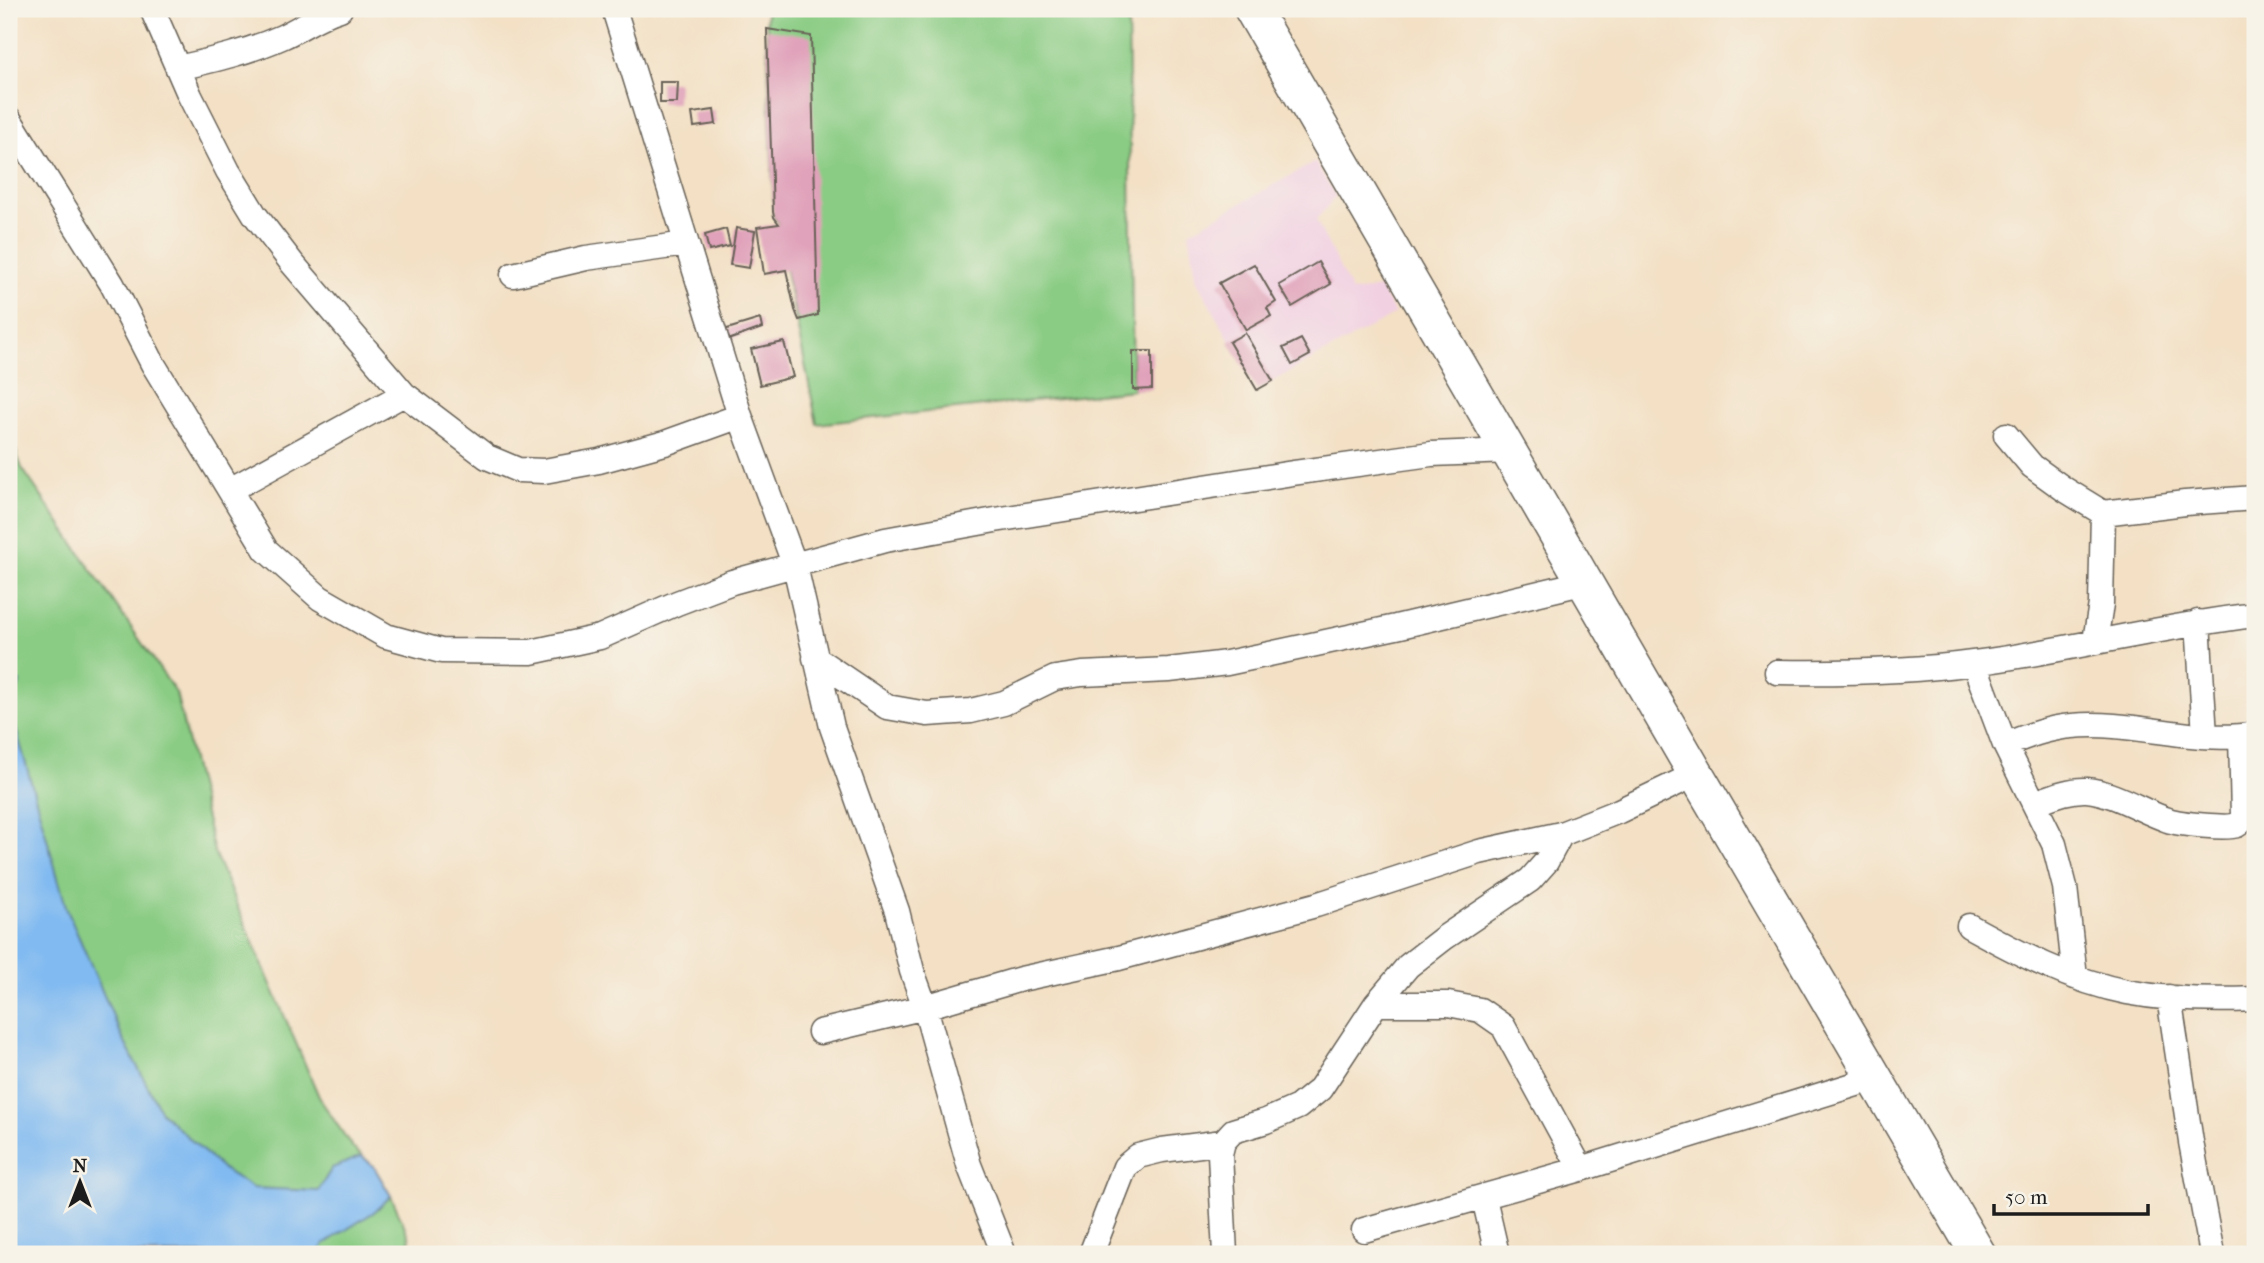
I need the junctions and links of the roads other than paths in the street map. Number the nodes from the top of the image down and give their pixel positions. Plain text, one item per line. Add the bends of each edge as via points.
1 (152, 9) edge
2 (340, 9) edge
3 (614, 9) edge
4 (1252, 9) edge
5 (178, 68) junction
6 (9, 119) edge
7 (687, 244) junction
8 (513, 275) dead end
9 (404, 394) junction
10 (740, 416) junction
11 (2006, 435) dead end
12 (1511, 451) junction
13 (230, 490) junction
14 (2255, 498) edge
15 (2103, 513) junction
16 (794, 566) junction
17 (1586, 582) junction
18 (2255, 615) edge
19 (2198, 622) junction
20 (2095, 641) junction
21 (815, 657) junction
22 (1974, 663) junction
23 (1777, 671) dead end
24 (2248, 735) edge
25 (2204, 736) junction
26 (2005, 745) junction
27 (1696, 774) junction
28 (2035, 803) junction
29 (1561, 834) junction
30 (1969, 926) dead end
31 (2076, 977) junction
32 (2169, 997) junction
33 (2255, 999) edge
34 (1376, 1004) junction
35 (925, 1007) junction
36 (820, 1032) dead end
37 (1876, 1078) junction
38 (1223, 1142) junction
39 (1581, 1169) junction
40 (1484, 1198) junction
41 (1364, 1230) dead end
42 (1004, 1254) edge
43 (1091, 1254) edge
44 (1225, 1254) edge
45 (1497, 1254) edge
46 (1978, 1254) edge
47 (2212, 1254) edge

1 - 5 street
2 - 5 street via 322,14 284,37
3 - 7 street
4 - 12 main road
5 - 9 street via 228,171 255,215
6 - 13 street via 106,274 153,364
7 - 8 street via 586,258
7 - 10 street
9 - 10 street via 487,457 519,470 544,471 599,461
9 - 13 street
10 - 16 street
11 - 15 street via 2032,466
12 - 16 street via 1431,454 995,520 885,540
12 - 17 main road
13 - 16 street via 266,550 320,598 386,636 441,651 531,652 600,637 732,582
14 - 15 street
15 - 20 street via 2101,604
16 - 21 street
17 - 21 street via 1227,663 1055,678 1004,703 971,711 927,714 887,707
17 - 27 main road
18 - 19 street
19 - 20 street
19 - 25 street
20 - 22 street
21 - 35 street via 832,727 897,911
22 - 23 street via 1852,673
22 - 26 street
24 - 25 street
24 - 28 street via 2243,816 2235,825 2169,820 2085,790
25 - 26 street via 2073,726 2038,732
26 - 28 street
27 - 29 street
27 - 37 main road
28 - 31 street via 2054,844 2065,887
29 - 34 street via 1530,880 1408,966
29 - 35 street via 1479,852 1316,905
30 - 31 street
31 - 32 street via 2126,992
32 - 33 street
32 - 47 street
34 - 38 street via 1320,1089 1298,1107 1233,1131
34 - 39 street via 1448,1004 1480,1010 1503,1026
35 - 36 street
35 - 42 street via 969,1165
37 - 39 street
37 - 46 main road
38 - 43 street via 1138,1156 1125,1167
38 - 44 street
39 - 40 street
40 - 41 street
40 - 45 street

